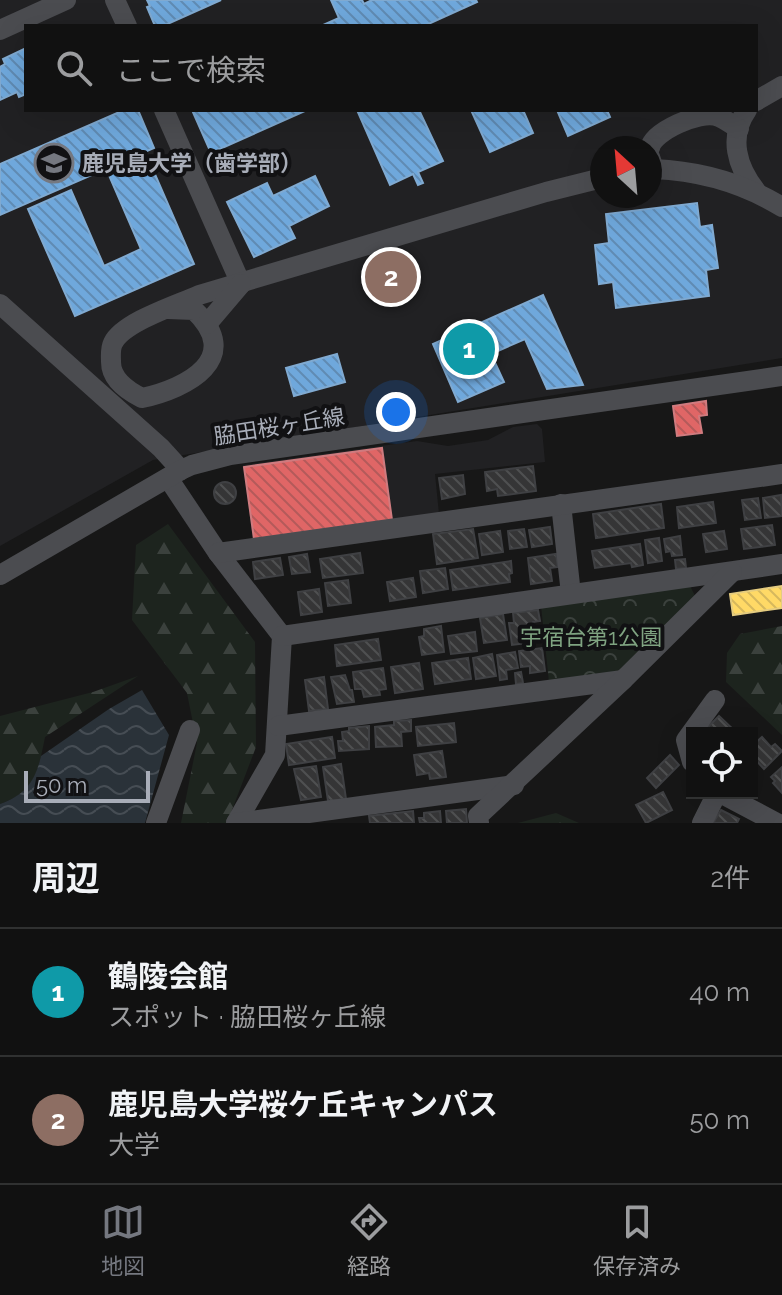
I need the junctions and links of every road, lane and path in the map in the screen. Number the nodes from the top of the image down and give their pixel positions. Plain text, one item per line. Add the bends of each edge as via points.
1 (66, 0) edge
2 (115, 0) edge
3 (126, 24) edge
4 (0, 30) edge
5 (782, 86) edge
6 (758, 100) edge
7 (165, 112) edge
8 (743, 119) edge
9 (656, 136) edge
10 (662, 167) edge
11 (590, 181) edge
12 (756, 191) junction
13 (782, 207) edge
14 (241, 284) junction
15 (0, 304) edge
16 (168, 309) junction
17 (207, 324) junction
18 (782, 376) edge
19 (142, 398) junction
20 (128, 419) junction
21 (174, 474) junction
22 (782, 474) edge
23 (561, 504) junction
24 (218, 553) junction
25 (782, 564) edge
26 (732, 572) junction
27 (0, 575) edge
28 (571, 594) junction
29 (282, 636) junction
30 (623, 680) junction
31 (715, 700) dead end
32 (278, 726) junction
33 (695, 727) edge
34 (190, 730) dead end
35 (515, 784) junction
36 (716, 799) edge
37 (731, 799) edge
38 (156, 823) edge
39 (236, 823) edge
40 (479, 823) edge
41 (702, 823) edge
42 (777, 823) edge

1 - 4 street
2 - 3 street
5 - 6 street
7 - 14 street
8 - 9 street via 700,115
8 - 12 street via 735,142 745,177
10 - 12 street
11 - 14 street
12 - 13 street
14 - 16 street
14 - 17 street
15 - 20 street
16 - 17 street via 194,310
16 - 19 street via 126,328 111,346 111,367 122,385
17 - 19 street via 213,354 203,373
18 - 21 street, 脇田桜ヶ丘線 via 230,455
19 - 20 street
20 - 21 street via 161,448
21 - 24 street
21 - 27 street, 脇田桜ヶ丘線
22 - 23 street
23 - 24 street
23 - 28 street
24 - 29 street
25 - 26 street
26 - 28 street
26 - 30 street
28 - 29 street
29 - 32 street
30 - 32 street
30 - 35 street
31 - 33 street
32 - 39 street via 275,755
34 - 38 street
35 - 39 street
35 - 40 street via 478,816
36 - 41 street
37 - 42 street

